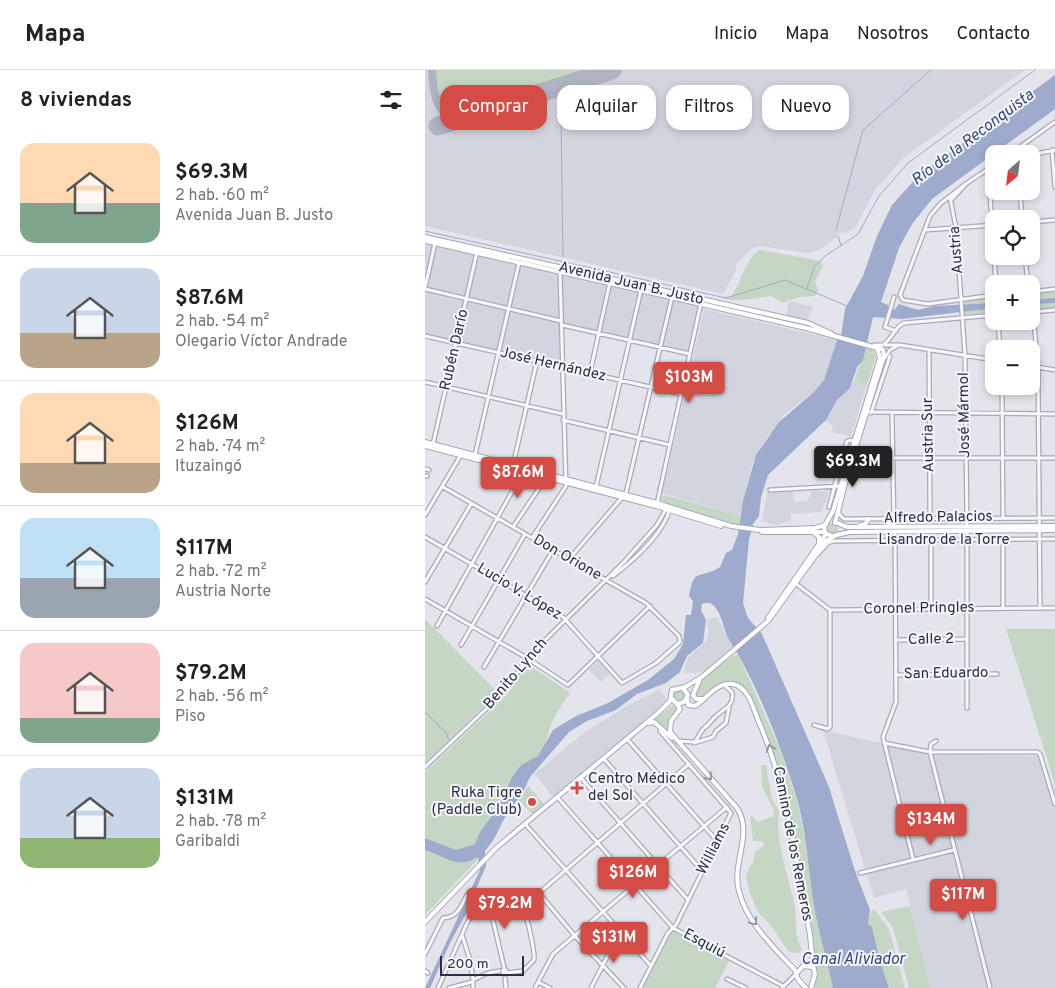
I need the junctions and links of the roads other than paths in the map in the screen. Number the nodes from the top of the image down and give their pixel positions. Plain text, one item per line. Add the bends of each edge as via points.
1 (1055, 122) edge
2 (1024, 145) edge
3 (1054, 150) edge
4 (1040, 153) edge
5 (985, 171) edge
6 (1055, 187) edge
7 (951, 198) junction
8 (1055, 220) edge
9 (1040, 221) edge
10 (985, 226) edge
11 (956, 228) junction
12 (925, 230) junction
13 (425, 239) edge
14 (436, 241) junction
15 (477, 252) junction
16 (519, 263) junction
17 (560, 270) junction
18 (610, 282) junction
19 (425, 289) edge
20 (641, 290) junction
21 (1055, 290) edge
22 (1040, 291) edge
23 (672, 297) junction
24 (894, 297) dead end
25 (985, 297) edge
26 (467, 299) junction
27 (701, 302) junction
28 (961, 302) junction
29 (509, 309) junction
30 (1055, 310) edge
31 (1040, 311) edge
32 (962, 312) joint
33 (985, 316) edge
34 (962, 318) junction
35 (561, 323) junction
36 (896, 331) junction
37 (598, 334) junction
38 (425, 336) edge
39 (629, 340) junction
40 (457, 343) junction
41 (883, 344) junction
42 (872, 345) junction
43 (900, 346) junction
44 (660, 347) junction
45 (929, 351) junction
46 (499, 352) junction
47 (690, 354) junction
48 (890, 356) dead end
49 (965, 356) junction
50 (884, 359) junction
51 (985, 359) edge
52 (537, 361) junction
53 (562, 367) junction
54 (1040, 367) edge
55 (1055, 370) edge
56 (590, 373) junction
57 (620, 380) junction
58 (425, 382) edge
59 (447, 387) junction
60 (651, 387) junction
61 (681, 394) junction
62 (1002, 395) edge
63 (1039, 395) edge
64 (489, 397) junction
65 (527, 405) junction
66 (867, 412) junction
67 (929, 413) junction
68 (965, 413) junction
69 (1002, 413) junction
70 (1039, 413) junction
71 (563, 414) junction
72 (892, 414) junction
73 (1055, 414) edge
74 (563, 420) junction
75 (609, 431) junction
76 (639, 438) junction
77 (854, 440) junction
78 (425, 444) edge
79 (670, 445) junction
80 (433, 446) junction
81 (462, 453) junction
82 (475, 456) junction
83 (853, 458) junction
84 (929, 458) junction
85 (966, 458) junction
86 (1003, 458) junction
87 (1039, 458) junction
88 (1055, 458) edge
89 (893, 459) junction
90 (513, 467) junction
91 (523, 472) junction
92 (545, 478) junction
93 (565, 483) junction
94 (835, 486) junction
95 (840, 486) junction
96 (443, 487) junction
97 (596, 488) junction
98 (770, 490) dead end
99 (623, 496) junction
100 (841, 499) junction
101 (471, 504) junction
102 (657, 505) junction
103 (829, 506) dead end
104 (427, 507) edge
105 (668, 508) junction
106 (425, 515) edge
107 (497, 518) junction
108 (966, 518) junction
109 (1003, 518) junction
110 (1040, 518) junction
111 (1055, 518) edge
112 (869, 519) junction
113 (883, 519) junction
114 (893, 519) junction
115 (930, 519) junction
116 (836, 523) junction
117 (827, 524) junction
118 (513, 527) junction
119 (858, 527) junction
120 (1040, 528) junction
121 (1055, 528) edge
122 (894, 529) junction
123 (967, 529) junction
124 (771, 530) junction
125 (806, 531) junction
126 (825, 533) junction
127 (525, 534) junction
128 (425, 537) edge
129 (834, 537) junction
130 (531, 538) junction
131 (1055, 539) edge
132 (895, 540) junction
133 (931, 540) junction
134 (967, 540) junction
135 (1003, 540) junction
136 (1040, 540) junction
137 (445, 548) junction
138 (816, 548) junction
139 (553, 550) junction
140 (569, 559) junction
141 (472, 564) junction
142 (499, 579) junction
143 (606, 580) junction
144 (425, 582) edge
145 (794, 582) junction
146 (526, 595) junction
147 (425, 599) edge
148 (650, 606) junction
149 (931, 608) junction
150 (967, 608) junction
151 (1003, 608) junction
152 (1040, 608) junction
153 (1055, 608) edge
154 (895, 609) junction
155 (830, 610) junction
156 (445, 611) junction
157 (566, 620) junction
158 (437, 626) dead end
159 (472, 626) junction
160 (967, 639) junction
161 (895, 640) junction
162 (499, 642) junction
163 (461, 645) dead end
164 (599, 656) junction
165 (527, 658) junction
166 (484, 667) dead end
167 (967, 674) junction
168 (997, 674) dead end
169 (896, 675) junction
170 (702, 677) junction
171 (699, 682) junction
172 (622, 683) joint
173 (724, 684) junction
174 (683, 688) junction
175 (687, 697) junction
176 (671, 698) junction
177 (704, 699) junction
178 (676, 703) junction
179 (729, 707) junction
180 (967, 708) dead end
181 (658, 713) junction
182 (646, 724) junction
183 (814, 725) dead end
184 (710, 727) junction
185 (660, 731) dead end
186 (716, 731) junction
187 (627, 739) junction
188 (676, 741) junction
189 (935, 741) dead end
190 (693, 743) junction
191 (884, 743) junction
192 (930, 752) junction
193 (604, 759) junction
194 (689, 764) junction
195 (425, 767) edge
196 (581, 778) junction
197 (666, 783) junction
198 (558, 798) junction
199 (643, 803) junction
200 (1055, 804) edge
201 (727, 807) junction
202 (620, 822) junction
203 (526, 825) junction
204 (704, 826) junction
205 (597, 842) junction
206 (717, 842) junction
207 (681, 846) junction
208 (954, 850) junction
209 (913, 859) junction
210 (658, 865) junction
211 (565, 869) junction
212 (703, 870) junction
213 (860, 873) dead end
214 (635, 885) junction
215 (467, 895) dead end
216 (487, 895) junction
217 (688, 900) junction
218 (603, 912) junction
219 (425, 922) edge
220 (673, 928) junction
221 (620, 932) junction
222 (462, 935) junction
223 (575, 936) junction
224 (425, 954) edge
225 (603, 966) junction
226 (651, 966) junction
227 (812, 967) junction
228 (505, 972) junction
229 (797, 973) junction
230 (727, 979) dead end
231 (813, 979) junction
232 (473, 981) junction
233 (789, 981) junction
234 (538, 982) junction
235 (801, 983) junction
236 (782, 987) edge
237 (438, 988) edge
238 (449, 988) edge
239 (473, 988) edge
240 (506, 988) edge
241 (535, 988) edge
242 (550, 988) edge
243 (591, 988) edge
244 (624, 988) edge
245 (640, 988) edge
246 (745, 988) edge
247 (806, 988) edge
248 (811, 988) edge
249 (990, 988) edge

1 - 2 street
3 - 4 street
3 - 6 street
5 - 7 street
7 - 11 street, Austria
7 - 12 street via 935,210 927,220
8 - 9 street
10 - 11 street
11 - 12 street
11 - 28 street, Austria
12 - 28 street via 900,297 921,304
13 - 14 main road, Avenida Juan B. Justo
14 - 15 main road, Avenida Juan B. Justo
14 - 17 main road, Avenida Juan B. Justo
14 - 19 street
15 - 16 main road, Avenida Juan B. Justo
15 - 26 street, Rubén Darío
16 - 17 main road, Avenida Juan B. Justo
16 - 29 street
17 - 18 main road, Avenida Juan B. Justo
17 - 27 main road, Avenida Juan B. Justo
17 - 35 street
18 - 20 main road, Avenida Juan B. Justo
18 - 37 street
19 - 26 street
20 - 23 main road, Avenida Juan B. Justo
20 - 39 street
21 - 22 street
23 - 27 main road, Avenida Juan B. Justo
23 - 44 street
24 - 36 street via 885,327
25 - 28 street
26 - 29 street
26 - 40 street, Rubén Darío
27 - 42 main road, Avenida Juan B. Justo via 808,323 835,337
27 - 47 street
28 - 32 street, Austria
29 - 35 street
29 - 46 street
30 - 31 street
32 - 34 street, José Mármol
33 - 34 street
34 - 36 street via 903,323
34 - 49 street, José Mármol
35 - 37 street
35 - 53 street
36 - 41 street
37 - 39 street
37 - 56 street
38 - 40 street, José Hernández
39 - 44 street
39 - 57 street
40 - 46 street, José Hernández
40 - 59 street, Rubén Darío
41 - 42 street
41 - 43 street
42 - 50 main road via 883,350
42 - 66 main road via 881,356
43 - 45 street
43 - 50 street via 890,350
44 - 47 street
44 - 60 street
45 - 49 street
45 - 67 street, Austria Sur
46 - 52 street, José Hernández
46 - 64 street
47 - 61 street
48 - 66 street
49 - 51 street
49 - 68 street, José Mármol
50 - 66 main road
52 - 53 street, José Hernández
52 - 65 street
53 - 56 street, José Hernández
53 - 71 street
54 - 55 street
56 - 57 street, José Hernández
57 - 60 street, José Hernández
57 - 75 street
58 - 59 street
59 - 64 street
59 - 80 street, Rubén Darío
60 - 61 street, José Hernández
60 - 76 street
61 - 79 street
62 - 69 street
63 - 70 street
64 - 65 street
64 - 82 street
65 - 71 street
65 - 90 street
66 - 72 street
66 - 77 main road
66 - 83 main road
67 - 68 street
67 - 72 street
67 - 84 street, Austria Sur
68 - 69 street
68 - 85 street, José Mármol
69 - 70 street
69 - 86 street
70 - 73 street
70 - 87 street
71 - 74 street
72 - 89 street
74 - 75 street
74 - 93 street
75 - 76 street
75 - 97 street
76 - 79 street
76 - 99 street
77 - 94 street via 847,441
77 - 95 main road
78 - 80 main road
79 - 102 street
80 - 81 main road
81 - 82 main road
81 - 90 main road
81 - 96 street
82 - 90 main road
83 - 89 street
83 - 100 main road
84 - 85 street
84 - 89 street
84 - 115 street, Austria Sur
85 - 86 street
85 - 108 street, José Mármol
86 - 87 street
86 - 109 street
87 - 88 street
87 - 110 street
89 - 114 street
90 - 91 main road
90 - 93 main road
91 - 92 main road
91 - 107 street
92 - 93 main road
92 - 118 street
93 - 97 main road
93 - 99 main road
93 - 130 street
94 - 95 street
94 - 98 street
94 - 103 street
95 - 117 main road
96 - 101 street, Don Orione
96 - 104 street
97 - 99 main road
99 - 102 main road
99 - 140 street
100 - 112 street, Alfredo Palacios via 839,512 843,519
100 - 116 main road
101 - 107 street, Don Orione
101 - 137 street
102 - 105 main road
104 - 106 street
105 - 124 main road via 745,531
105 - 143 street, Benito Lynch via 657,525
107 - 118 street, Don Orione
107 - 141 street
108 - 109 street, Alfredo Palacios
108 - 115 street, Alfredo Palacios
108 - 123 street, José Mármol
109 - 110 street, Alfredo Palacios
110 - 111 street, Alfredo Palacios
110 - 120 street
112 - 113 street, Alfredo Palacios
112 - 119 main road
113 - 114 street, Alfredo Palacios
113 - 122 main road
114 - 115 street, Alfredo Palacios
114 - 122 street
116 - 117 main road
116 - 119 main road
116 - 129 main road via 839,531
117 - 124 main road via 815,528
117 - 126 main road
118 - 127 street, Don Orione
119 - 122 main road
120 - 121 main road
120 - 123 main road
120 - 136 street
122 - 123 main road
122 - 129 main road via 850,532
122 - 132 street
123 - 134 street, José Mármol
124 - 125 main road
125 - 126 main road
125 - 138 main road via 819,537
126 - 129 main road
126 - 138 main road
127 - 130 street, Don Orione
127 - 142 street
128 - 137 street, Lucio V. López
129 - 132 street, Lisandro de la Torre
129 - 145 main road
130 - 139 street, Don Orione
131 - 136 street, Lisandro de la Torre
132 - 133 street, Lisandro de la Torre
132 - 154 street
133 - 134 street, Lisandro de la Torre
133 - 149 street
134 - 135 street, Lisandro de la Torre
134 - 150 street, José Mármol
135 - 136 street, Lisandro de la Torre
135 - 151 street
136 - 152 street
137 - 141 street, Lucio V. López
137 - 144 street
138 - 145 main road
139 - 140 street, Don Orione
139 - 146 street
140 - 143 street, Don Orione
141 - 142 street, Lucio V. López
141 - 156 street
142 - 146 street, Lucio V. López
142 - 159 street
143 - 148 street, Don Orione
143 - 157 street, Benito Lynch
145 - 155 street
145 - 170 main road via 761,626
146 - 157 street, Lucio V. López
146 - 162 street
147 - 156 street
148 - 164 street
148 - 172 street, Don Orione via 681,640 660,660
149 - 150 street, Coronel Pringles
149 - 154 street, Coronel Pringles
150 - 151 street, Coronel Pringles
150 - 160 street, José Mármol
151 - 152 street, Coronel Pringles
152 - 153 street, Coronel Pringles
154 - 155 street, Coronel Pringles
154 - 161 street
155 - 183 street via 830,727
156 - 158 street
156 - 159 street
157 - 164 street, Lucio V. López
157 - 165 street, Benito Lynch
159 - 162 street
159 - 163 street
160 - 161 street, Calle 2
160 - 167 street, José Mármol
161 - 169 street
162 - 165 street
162 - 166 street
164 - 165 street via 568,686
164 - 172 street, Lucio V. López
165 - 195 street, Benito Lynch via 505,691
167 - 168 street, San Eduardo
167 - 169 street, San Eduardo
167 - 180 street, José Mármol
169 - 191 street via 896,706 885,729
170 - 171 main road
170 - 174 main road
171 - 175 main road
171 - 177 main road via 693,695 696,700
173 - 177 main road
173 - 179 street via 732,692 733,700
227 -> 173 main road, Camino de los Remeros via 811,940 778,770 746,693 734,684
174 - 175 main road
174 - 176 main road via 674,688
175 - 177 main road via 687,703 692,707
175 - 178 main road via 682,704
176 - 178 main road
176 - 181 main road
178 - 181 main road
178 - 188 main road via 680,712 669,727
179 - 184 street via 715,718
179 - 186 street via 726,724
181 - 182 main road
182 - 187 main road
182 - 188 main road via 654,722
184 - 186 street
184 - 190 street via 702,730
185 - 194 street
186 - 190 street via 710,739
187 - 193 main road
187 - 197 street
188 - 190 street
188 -> 229 main road via 741,815 744,829 737,873 740,896 751,918
189 - 192 street
191 - 192 street
191 - 209 street
192 - 200 street via 1039,753
192 - 208 street
193 - 196 main road
193 - 199 street
194 - 197 street
194 - 201 street
196 - 198 main road
196 - 202 street
197 - 199 street
197 - 204 street
198 - 203 main road
198 - 205 street, Esquiú
199 - 202 street
199 - 207 street
201 - 204 street
201 - 206 street, Williams via 731,815
202 - 205 street
202 - 210 street
203 - 211 street
203 - 219 main road via 488,856
204 - 206 street
204 - 207 street
205 - 211 street
205 - 214 street, Esquiú
206 - 212 street, Williams
207 - 210 street
207 - 212 street
208 - 209 street
208 - 249 street
209 - 213 street
210 - 214 street
210 - 217 street
211 - 218 street
211 - 223 street via 539,892
212 - 217 street, Williams
214 - 218 street
214 - 220 street, Esquiú
215 - 224 street via 457,914 443,918
216 - 222 street via 479,901
216 - 228 street
216 - 228 street via 526,916 534,960 526,970
217 - 220 street, Williams
218 - 221 street
218 - 223 street
220 - 226 street, Williams
220 - 236 street, Esquiú
221 - 225 street
221 - 226 street
222 - 232 street
222 - 237 street
223 - 225 street
223 - 234 street via 551,956
225 - 243 street
225 - 244 street
226 - 245 street, Williams
227 - 229 main road via 803,966
227 - 231 main road, Camino de los Remeros
228 - 232 street via 484,974
228 - 240 street
229 - 233 street
229 - 235 main road
230 - 246 street
231 - 235 main road via 807,984
231 - 248 main road, Camino de los Remeros
232 - 238 street
232 - 239 street
233 - 235 street
233 - 236 street
234 - 241 street
234 - 242 street
235 - 247 main road

